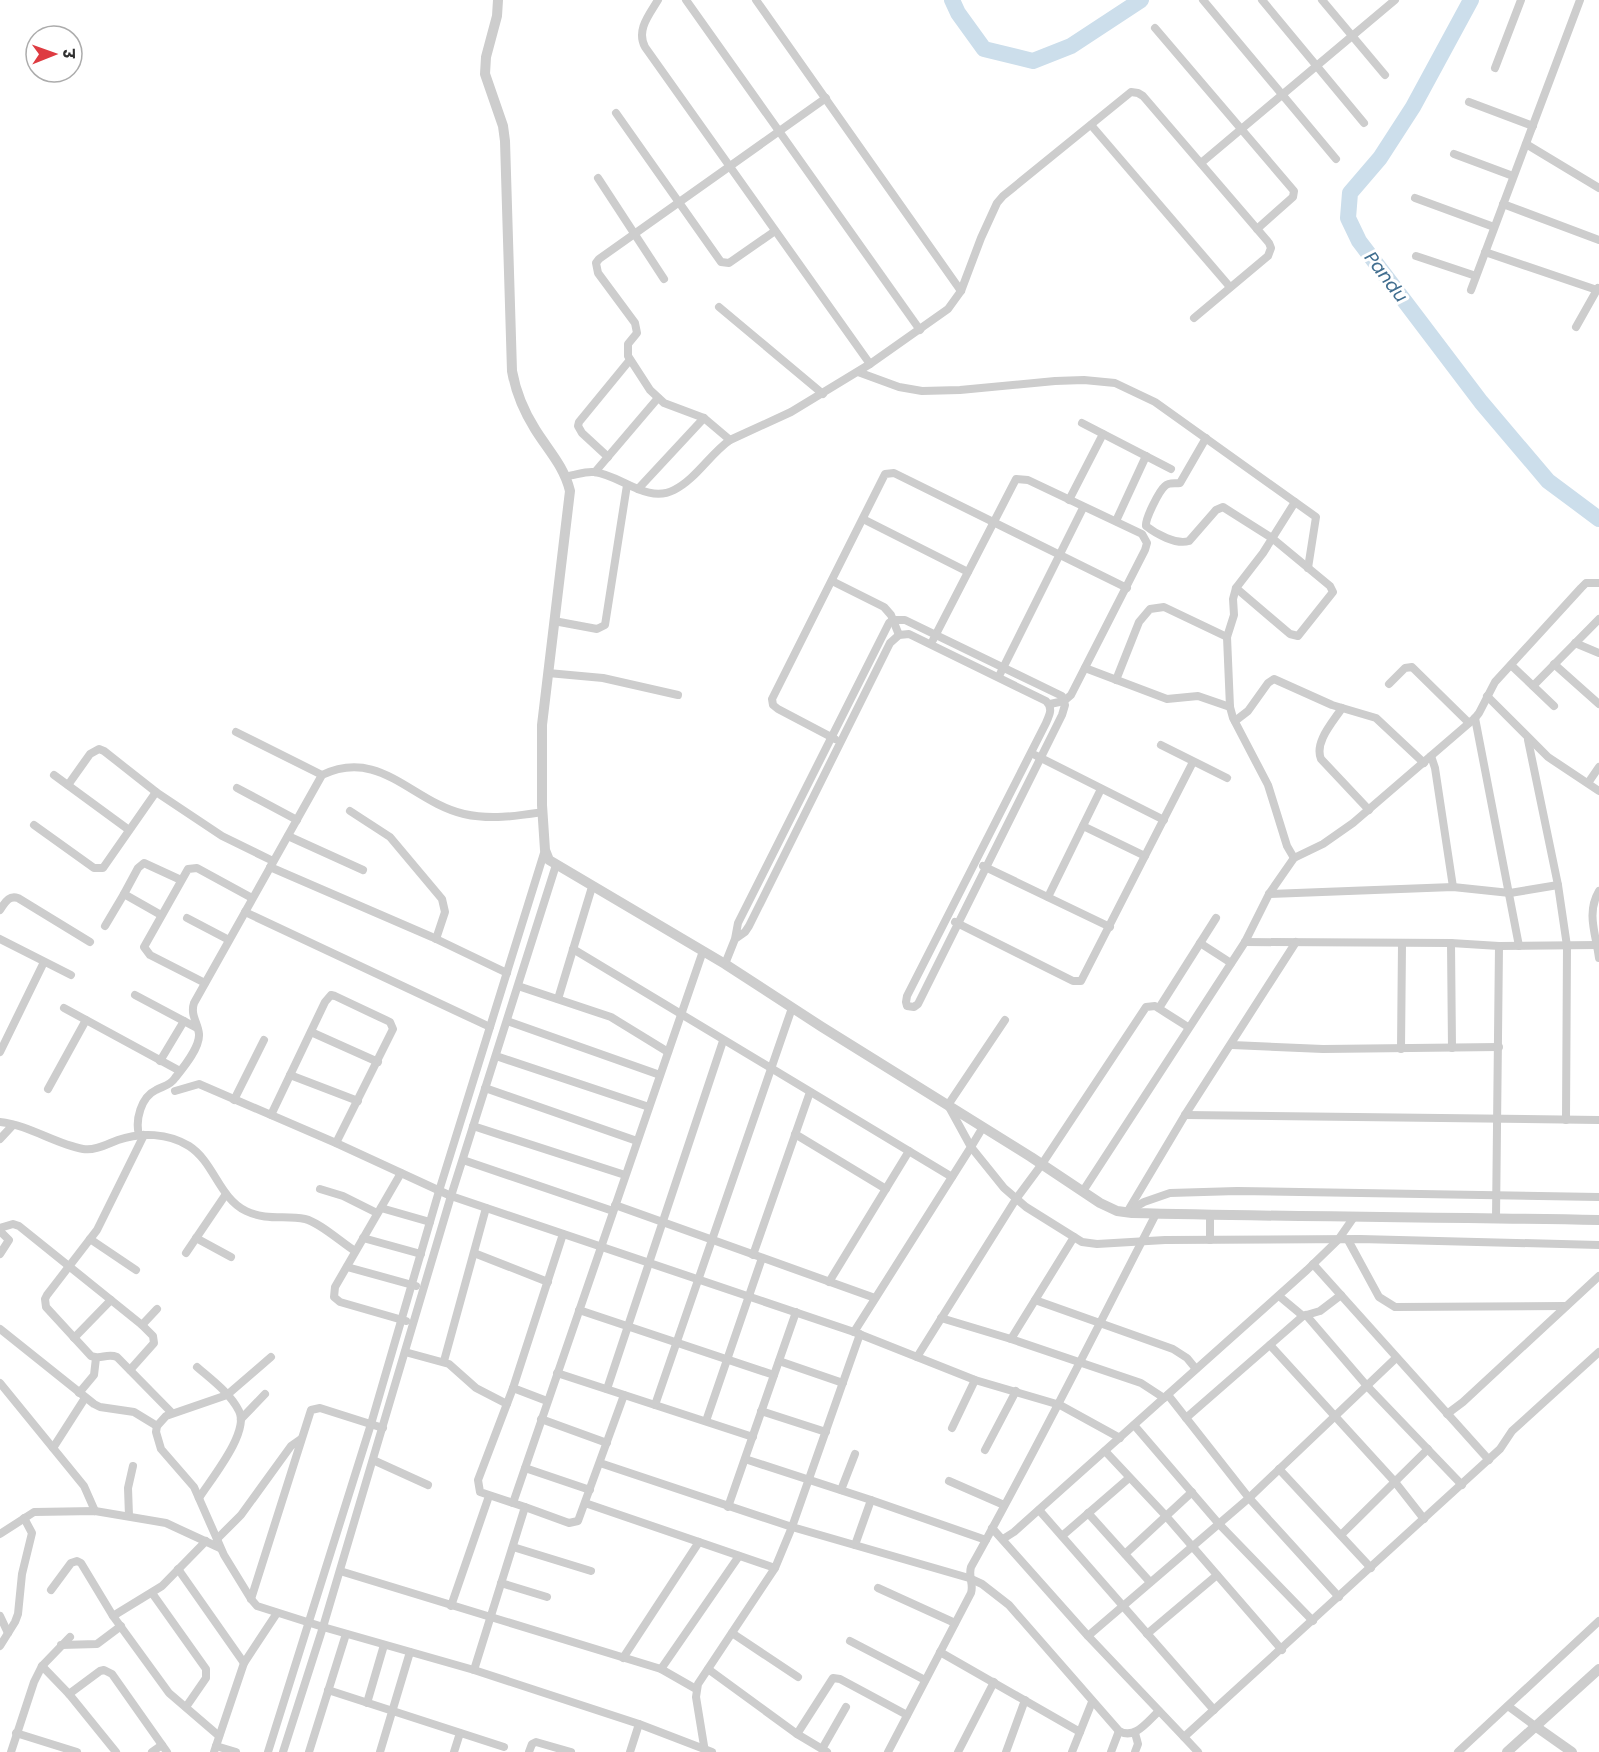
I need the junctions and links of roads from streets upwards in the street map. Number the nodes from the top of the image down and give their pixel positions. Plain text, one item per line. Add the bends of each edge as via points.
1 (498, 0) edge
2 (658, 0) edge
3 (686, 0) edge
4 (756, 0) edge
5 (1203, 0) edge
6 (1262, 0) edge
7 (1322, 0) edge
8 (1395, 0) edge
9 (1521, 0) edge
10 (1581, 0) edge
11 (1155, 28) dead end
12 (1352, 36) junction
13 (1316, 66) junction
14 (1495, 68) dead end
15 (1385, 75) dead end
16 (1282, 94) junction
17 (826, 98) junction
18 (1469, 102) dead end
19 (616, 113) dead end
20 (1364, 123) dead end
21 (1091, 124) junction
22 (1533, 126) junction
23 (1242, 129) junction
24 (779, 130) junction
25 (1526, 144) junction
26 (1454, 154) dead end
27 (1336, 159) dead end
28 (1201, 163) junction
29 (729, 167) junction
30 (1514, 176) junction
31 (598, 178) dead end
32 (1599, 188) edge
33 (1415, 198) dead end
34 (679, 203) junction
35 (1503, 204) junction
36 (1494, 227) junction
37 (1257, 228) junction
38 (775, 231) junction
39 (636, 234) junction
40 (1599, 240) edge
41 (1485, 252) junction
42 (1416, 256) dead end
43 (1476, 276) junction
44 (664, 279) dead end
45 (1230, 287) junction
46 (1598, 288) edge
47 (1470, 290) dead end
48 (962, 291) junction
49 (719, 307) dead end
50 (1194, 318) dead end
51 (1576, 327) dead end
52 (920, 330) junction
53 (629, 361) junction
54 (870, 364) junction
55 (858, 372) junction
56 (823, 394) junction
57 (658, 398) junction
58 (704, 418) junction
59 (1082, 423) dead end
60 (1103, 434) junction
61 (1206, 438) junction
62 (730, 440) junction
63 (1146, 456) junction
64 (608, 457) junction
65 (1171, 469) dead end
66 (595, 472) junction
67 (567, 476) junction
68 (627, 485) junction
69 (638, 489) junction
70 (1069, 500) junction
71 (1295, 502) junction
72 (1083, 508) junction
73 (863, 519) junction
74 (1116, 521) junction
75 (994, 522) junction
76 (1272, 538) junction
77 (1061, 556) junction
78 (1308, 568) junction
79 (968, 572) junction
80 (832, 581) junction
81 (1599, 583) edge
82 (1127, 588) junction
83 (1236, 588) junction
84 (1599, 619) edge
85 (893, 620) junction
86 (554, 621) junction
87 (898, 635) junction
88 (935, 635) junction
89 (1227, 637) junction
90 (1575, 643) junction
91 (931, 644) junction
92 (1599, 654) edge
93 (1554, 664) junction
94 (1510, 665) junction
95 (1085, 668) junction
96 (1003, 669) junction
97 (548, 673) junction
98 (998, 678) junction
99 (1116, 680) junction
100 (1389, 684) dead end
101 (1533, 686) junction
102 (678, 694) dead end
103 (1487, 696) junction
104 (1064, 701) junction
105 (1050, 704) junction
106 (1599, 704) edge
107 (1554, 706) dead end
108 (1230, 707) junction
109 (1342, 708) junction
110 (1472, 721) junction
111 (1235, 722) junction
112 (236, 732) dead end
113 (832, 737) junction
114 (1528, 740) junction
115 (841, 741) junction
116 (1161, 746) dead end
117 (1031, 753) junction
118 (1040, 758) junction
119 (1427, 760) junction
120 (1193, 762) junction
121 (1599, 767) edge
122 (54, 775) dead end
123 (322, 775) junction
124 (1227, 778) dead end
125 (1588, 783) junction
126 (68, 785) junction
127 (237, 788) dead end
128 (1101, 789) junction
129 (1599, 791) edge
130 (156, 792) junction
131 (1369, 810) junction
132 (350, 811) dead end
133 (543, 812) junction
134 (297, 820) junction
135 (1164, 820) junction
136 (34, 825) dead end
137 (1083, 826) junction
138 (129, 830) junction
139 (288, 836) junction
140 (545, 850) junction
141 (1146, 856) junction
142 (1294, 858) junction
143 (975, 862) junction
144 (272, 864) junction
145 (556, 865) junction
146 (986, 867) junction
147 (363, 870) dead end
148 (181, 880) junction
149 (1558, 885) junction
150 (592, 887) junction
151 (1453, 887) junction
152 (1599, 891) edge
153 (1510, 893) junction
154 (124, 894) junction
155 (1269, 894) junction
156 (1048, 897) junction
157 (252, 898) junction
158 (0, 910) edge
159 (245, 912) junction
160 (161, 915) junction
161 (188, 918) dead end
162 (947, 918) junction
163 (1216, 918) dead end
164 (958, 924) junction
165 (105, 926) dead end
166 (1110, 927) junction
167 (0, 939) edge
168 (436, 939) junction
169 (735, 939) junction
170 (229, 940) junction
171 (90, 942) dead end
172 (1245, 942) junction
173 (1296, 942) junction
174 (1200, 943) junction
175 (1451, 943) junction
176 (1402, 944) junction
177 (1597, 945) junction
178 (1499, 946) junction
179 (1519, 946) junction
180 (1567, 946) junction
181 (573, 949) junction
182 (703, 951) junction
183 (1599, 958) edge
184 (44, 962) junction
185 (1231, 963) junction
186 (725, 964) junction
187 (507, 973) junction
188 (71, 975) dead end
189 (205, 983) junction
190 (518, 986) junction
191 (135, 995) dead end
192 (558, 999) junction
193 (64, 1008) dead end
194 (792, 1008) junction
195 (1159, 1008) junction
196 (681, 1015) junction
197 (86, 1020) junction
198 (183, 1020) junction
199 (1005, 1020) dead end
200 (507, 1021) junction
201 (490, 1026) junction
202 (1188, 1027) junction
203 (197, 1028) junction
204 (311, 1032) junction
205 (264, 1040) dead end
206 (723, 1041) junction
207 (1232, 1045) junction
208 (1499, 1047) junction
209 (1452, 1048) junction
210 (1401, 1049) junction
211 (0, 1052) edge
212 (668, 1052) junction
213 (496, 1056) junction
214 (160, 1060) junction
215 (378, 1062) junction
216 (771, 1069) junction
217 (180, 1071) junction
218 (290, 1075) junction
219 (660, 1075) junction
220 (48, 1089) dead end
221 (485, 1089) junction
222 (175, 1091) dead end
223 (810, 1092) junction
224 (234, 1100) junction
225 (358, 1101) junction
226 (948, 1105) junction
227 (649, 1107) junction
228 (1185, 1115) junction
229 (271, 1116) junction
230 (1498, 1119) junction
231 (1566, 1120) junction
232 (1599, 1120) edge
233 (0, 1122) edge
234 (14, 1125) junction
235 (473, 1126) junction
236 (984, 1127) junction
237 (795, 1134) junction
238 (142, 1135) junction
239 (0, 1139) edge
240 (637, 1142) junction
241 (336, 1143) junction
242 (971, 1147) junction
243 (909, 1151) junction
244 (462, 1160) junction
245 (1042, 1164) junction
246 (401, 1173) junction
247 (626, 1175) junction
248 (952, 1177) junction
249 (320, 1189) dead end
250 (886, 1189) junction
251 (439, 1191) junction
252 (1083, 1191) junction
253 (226, 1194) junction
254 (1496, 1195) junction
255 (451, 1196) junction
256 (1599, 1197) edge
257 (1016, 1198) junction
258 (486, 1208) junction
259 (614, 1208) junction
260 (379, 1211) junction
261 (1127, 1212) junction
262 (1156, 1214) junction
263 (1210, 1215) junction
264 (1354, 1217) junction
265 (1496, 1218) junction
266 (1599, 1220) edge
267 (430, 1222) junction
268 (662, 1222) junction
269 (0, 1229) edge
270 (563, 1234) junction
271 (1074, 1237) junction
272 (196, 1238) junction
273 (363, 1238) junction
274 (90, 1239) junction
275 (712, 1240) junction
276 (1210, 1240) junction
277 (1338, 1240) junction
278 (1348, 1240) junction
279 (1142, 1242) junction
280 (1599, 1245) edge
281 (601, 1247) junction
282 (355, 1251) junction
283 (186, 1253) dead end
284 (474, 1253) junction
285 (0, 1254) edge
286 (421, 1254) junction
287 (757, 1256) junction
288 (231, 1257) dead end
289 (648, 1264) junction
290 (1313, 1264) junction
291 (68, 1267) junction
292 (347, 1267) junction
293 (136, 1270) dead end
294 (1599, 1276) edge
295 (698, 1280) junction
296 (548, 1282) junction
297 (829, 1282) junction
298 (412, 1285) junction
299 (424, 1289) junction
300 (1341, 1295) junction
301 (748, 1296) junction
302 (1279, 1296) junction
303 (875, 1299) junction
304 (111, 1300) junction
305 (1035, 1300) junction
306 (1566, 1306) junction
307 (157, 1309) dead end
308 (579, 1310) junction
309 (796, 1312) junction
310 (1305, 1316) junction
311 (941, 1318) junction
312 (401, 1319) junction
313 (414, 1323) junction
314 (1099, 1323) junction
315 (142, 1325) junction
316 (628, 1326) junction
317 (0, 1329) edge
318 (857, 1333) junction
319 (74, 1338) junction
320 (1011, 1339) junction
321 (677, 1343) junction
322 (1270, 1345) junction
323 (1599, 1352) edge
324 (405, 1353) junction
325 (271, 1357) dead end
326 (917, 1357) junction
327 (96, 1358) junction
328 (1396, 1358) junction
329 (727, 1359) junction
330 (779, 1361) junction
331 (444, 1362) junction
332 (1078, 1363) junction
333 (197, 1367) dead end
334 (1196, 1369) junction
335 (130, 1370) junction
336 (557, 1373) junction
337 (774, 1375) junction
338 (975, 1380) junction
339 (0, 1383) edge
340 (843, 1383) junction
341 (1367, 1386) junction
342 (513, 1388) junction
343 (607, 1389) junction
344 (1016, 1391) junction
345 (265, 1394) dead end
346 (82, 1395) junction
347 (227, 1395) junction
348 (624, 1395) junction
349 (1166, 1397) junction
350 (548, 1401) junction
351 (507, 1404) junction
352 (1060, 1404) junction
353 (656, 1405) junction
354 (762, 1411) junction
355 (172, 1413) junction
356 (1447, 1414) junction
357 (1335, 1416) junction
358 (1186, 1418) junction
359 (242, 1419) junction
360 (541, 1419) junction
361 (706, 1421) junction
362 (370, 1424) junction
363 (1134, 1425) junction
364 (157, 1426) junction
365 (383, 1428) junction
366 (952, 1428) dead end
367 (826, 1432) junction
368 (753, 1437) junction
369 (1120, 1438) junction
370 (301, 1439) junction
371 (607, 1443) junction
372 (53, 1448) junction
373 (985, 1449) dead end
374 (1428, 1449) junction
375 (1105, 1451) junction
376 (855, 1454) dead end
377 (745, 1459) junction
378 (373, 1460) junction
379 (1489, 1460) junction
380 (600, 1463) junction
381 (133, 1466) dead end
382 (357, 1466) junction
383 (525, 1468) junction
384 (1279, 1469) junction
385 (370, 1470) junction
386 (1129, 1478) junction
387 (809, 1480) junction
388 (949, 1481) dead end
389 (1395, 1482) junction
390 (428, 1485) dead end
391 (1462, 1485) junction
392 (590, 1490) junction
393 (842, 1490) junction
394 (1192, 1492) junction
395 (489, 1496) junction
396 (199, 1498) junction
397 (1249, 1498) junction
398 (871, 1500) junction
399 (513, 1503) junction
400 (585, 1503) junction
401 (345, 1504) junction
402 (1004, 1505) junction
403 (525, 1507) junction
404 (729, 1507) junction
405 (359, 1509) junction
406 (1039, 1510) junction
407 (95, 1511) junction
408 (1088, 1513) junction
409 (129, 1516) junction
410 (1166, 1516) junction
411 (24, 1518) junction
412 (1424, 1519) junction
413 (1219, 1524) junction
414 (792, 1527) junction
415 (992, 1528) junction
416 (0, 1534) edge
417 (1341, 1535) junction
418 (1062, 1536) junction
419 (1003, 1539) junction
420 (986, 1540) junction
421 (206, 1541) junction
422 (699, 1542) junction
423 (218, 1544) junction
424 (855, 1545) junction
425 (513, 1547) junction
426 (1192, 1547) junction
427 (1125, 1554) junction
428 (739, 1556) junction
429 (775, 1568) junction
430 (1371, 1568) junction
431 (178, 1569) junction
432 (340, 1571) junction
433 (591, 1571) dead end
434 (1217, 1575) junction
435 (969, 1578) junction
436 (321, 1581) junction
437 (1150, 1582) junction
438 (501, 1583) junction
439 (336, 1586) junction
440 (878, 1588) dead end
441 (51, 1590) dead end
442 (152, 1593) junction
443 (547, 1597) dead end
444 (1339, 1597) junction
445 (251, 1599) junction
446 (451, 1606) junction
447 (1123, 1606) junction
448 (277, 1613) junction
449 (0, 1616) edge
450 (113, 1616) junction
451 (490, 1618) junction
452 (1313, 1621) junction
453 (1599, 1621) edge
454 (308, 1623) junction
455 (955, 1623) junction
456 (120, 1626) junction
457 (323, 1627) junction
458 (8, 1633) junction
459 (346, 1634) junction
460 (732, 1634) junction
461 (1147, 1634) junction
462 (1088, 1636) junction
463 (70, 1637) dead end
464 (850, 1641) dead end
465 (384, 1645) junction
466 (0, 1646) edge
467 (61, 1646) junction
468 (1282, 1650) junction
469 (410, 1652) junction
470 (940, 1652) junction
471 (624, 1658) junction
472 (244, 1663) junction
473 (42, 1666) junction
474 (708, 1669) junction
475 (1599, 1669) edge
476 (474, 1670) junction
477 (661, 1670) junction
478 (798, 1677) dead end
479 (926, 1680) junction
480 (994, 1682) junction
481 (696, 1689) junction
482 (328, 1690) junction
483 (69, 1694) junction
484 (1025, 1701) junction
485 (1092, 1702) junction
486 (367, 1703) junction
487 (1508, 1706) junction
488 (186, 1707) junction
489 (846, 1707) dead end
490 (1214, 1710) junction
491 (392, 1711) junction
492 (1159, 1711) junction
493 (907, 1715) junction
494 (639, 1724) junction
495 (1535, 1726) junction
496 (1119, 1731) junction
497 (16, 1732) junction
498 (1080, 1732) junction
499 (460, 1733) junction
500 (1134, 1733) junction
501 (797, 1734) junction
502 (219, 1736) junction
503 (1184, 1737) junction
504 (504, 1747) dead end
505 (164, 1748) edge
506 (1137, 1748) edge
507 (215, 1749) edge
508 (1564, 1750) edge
509 (708, 1751) edge
510 (824, 1751) edge
511 (11, 1752) edge
512 (77, 1752) edge
513 (116, 1752) edge
514 (152, 1752) edge
515 (236, 1752) edge
516 (268, 1752) edge
517 (283, 1752) edge
518 (309, 1752) edge
519 (380, 1752) edge
520 (454, 1752) edge
521 (529, 1752) edge
522 (571, 1752) edge
523 (630, 1752) edge
524 (888, 1752) edge
525 (958, 1752) edge
526 (1006, 1752) edge
527 (1071, 1752) edge
528 (1111, 1752) edge
529 (1144, 1752) edge
530 (1198, 1752) edge
531 (1458, 1752) edge
532 (1507, 1752) edge

1 - 67 street via 485,74 505,141 512,371 521,405
2 - 29 street via 642,28 642,40
3 - 24 street
4 - 17 street
5 - 16 street
6 - 13 street
7 - 12 street
8 - 12 street
9 - 14 street
10 - 22 street
11 - 23 street
12 - 13 street
12 - 15 street
13 - 16 street
13 - 20 street
16 - 23 street
16 - 27 street
17 - 24 street
17 - 48 street
18 - 22 street
19 - 34 street
21 - 28 street via 1126,95 1138,93
21 - 45 street
21 - 48 street via 997,203
22 - 25 street
23 - 28 street
23 - 37 street via 1294,191 1293,197
24 - 29 street
24 - 52 street
25 - 30 street
25 - 32 street
26 - 30 street
28 - 37 street
29 - 34 street
29 - 38 street
30 - 35 street
31 - 39 street
33 - 36 street
34 - 38 street via 717,260 724,263
34 - 39 street
35 - 36 street
35 - 40 street
36 - 41 street
37 - 45 street via 1269,243 1270,253
38 - 54 street
39 - 44 street
39 - 53 street via 596,263 598,273 637,328 627,349
41 - 43 street
41 - 46 street
42 - 43 street
43 - 47 street
45 - 50 street
46 - 51 street
48 - 52 street via 948,309
49 - 56 street
52 - 54 street
53 - 57 street
53 - 64 street via 578,426
54 - 55 street
55 - 56 street
55 - 61 street via 922,391 1055,381 1115,382 1155,402
56 - 62 street
57 - 58 street
57 - 64 street
58 - 62 street
58 - 69 street
59 - 60 street
60 - 63 street
60 - 70 street
61 - 71 street
61 - 76 street via 1180,483 1164,488 1145,520 1146,526 1185,543 1223,507
62 - 69 street via 675,489 659,493
63 - 65 street
63 - 74 street
64 - 66 street
66 - 67 street
66 - 68 street
67 - 86 street via 569,505
68 - 69 street
68 - 86 street via 605,625 597,628
70 - 72 street
70 - 75 street via 1016,478
71 - 76 street
71 - 78 street via 1316,517
72 - 74 street
72 - 77 street
73 - 75 street via 881,478 889,472
73 - 79 street
73 - 80 street
74 - 82 street via 1142,534 1147,543
75 - 77 street
75 - 79 street
76 - 78 street
76 - 83 street
77 - 82 street
77 - 96 street
78 - 83 street via 1333,592 1298,636 1290,634
79 - 88 street
80 - 85 street via 884,607
80 - 113 street via 772,699 778,709
81 - 94 street via 1586,583
82 - 95 street
83 - 89 street
84 - 90 street
85 - 87 street
85 - 88 street via 905,620
85 - 113 street via 884,629
86 - 97 street
87 - 91 street via 909,634
87 - 115 street via 890,643
88 - 91 street
88 - 96 street
89 - 99 street via 1164,607 1155,607 1139,622
89 - 108 street
90 - 92 street
90 - 93 street
91 - 98 street
93 - 101 street
93 - 106 street
94 - 101 street
94 - 103 street
95 - 99 street
95 - 104 street
96 - 98 street
96 - 104 street via 1058,694
97 - 102 street via 603,678
97 - 133 street via 542,725
98 - 105 street
99 - 108 street via 1167,699 1198,696
100 - 110 street via 1405,668 1412,667
101 - 107 street
103 - 110 street
103 - 114 street
104 - 105 street
104 - 118 street via 1064,709
105 - 117 street via 1050,714
108 - 111 street
109 - 111 street via 1274,679
109 - 119 street via 1381,722
109 - 131 street via 1318,753
110 - 119 street
110 - 153 street
111 - 142 street via 1268,785
112 - 123 street
113 - 115 street
113 - 169 street via 738,923
114 - 125 street
114 - 149 street
115 - 169 street via 749,926
116 - 120 street
117 - 118 street
117 - 143 street
118 - 128 street
118 - 146 street
119 - 131 street
119 - 151 street via 1435,768
120 - 124 street
120 - 135 street
121 - 125 street
122 - 126 street
123 - 133 street via 345,767 378,771 463,814 491,818
123 - 134 street
125 - 129 street
126 - 130 street via 90,754 99,749
126 - 138 street
127 - 134 street
128 - 135 street
128 - 137 street
130 - 138 street
130 - 144 street
131 - 142 street via 1323,844
132 - 168 street via 390,837 442,899 445,912
133 - 140 street
134 - 139 street
135 - 141 street
136 - 138 street via 98,869 106,866
137 - 141 street
137 - 156 street
139 - 144 street
139 - 147 street
140 - 145 street via 549,861
140 - 187 street
141 - 166 street
142 - 155 street
143 - 146 street
143 - 162 street
144 - 157 street
144 - 168 street
145 - 150 street
145 - 190 street
146 - 156 street
146 - 164 street
148 - 154 street via 144,862
148 - 157 street via 189,869 197,868
148 - 160 street
149 - 153 street
149 - 180 street
150 - 181 street
150 - 182 street
151 - 153 street
151 - 155 street
152 - 177 street via 1591,919
153 - 179 street
154 - 160 street
154 - 165 street
155 - 172 street
156 - 166 street
157 - 159 street
158 - 171 street via 7,900 18,898
159 - 170 street
159 - 201 street
160 - 189 street via 146,942 146,951
161 - 170 street
162 - 164 street
162 - 164 street via 908,996 908,1006 918,1004
163 - 174 street
164 - 166 street via 1077,982 1084,977
167 - 184 street
168 - 187 street
169 - 186 street
170 - 189 street
172 - 173 street
172 - 185 street
173 - 176 street
173 - 207 street
174 - 185 street
174 - 195 street
175 - 176 street
175 - 178 street
175 - 209 street
176 - 210 street
177 - 180 street
177 - 183 street
178 - 179 street
178 - 208 street
179 - 180 street
180 - 231 street
181 - 192 street
181 - 196 street
182 - 186 street
182 - 196 street
184 - 188 street
184 - 211 street
185 - 202 street
186 - 194 street
187 - 201 street
189 - 203 street via 192,1009
190 - 192 street
190 - 200 street
191 - 198 street
192 - 212 street via 611,1017
193 - 197 street
194 - 216 street
194 - 226 street
195 - 202 street
195 - 245 street via 1146,1006
196 - 206 street
196 - 212 street
197 - 214 street
197 - 220 street
198 - 203 street
198 - 214 street
199 - 226 street
200 - 213 street
200 - 219 street
201 - 251 street
202 - 252 street
203 - 217 street via 196,1046
204 - 215 street
204 - 215 street via 328,997 335,996 393,1026
204 - 218 street
205 - 224 street
206 - 216 street
206 - 268 street
207 - 210 street
207 - 228 street
208 - 209 street
208 - 230 street
209 - 210 street
212 - 219 street
213 - 221 street
213 - 227 street
214 - 217 street
215 - 225 street
216 - 223 street
216 - 275 street
217 - 238 street via 171,1083 154,1091 144,1102 137,1128
218 - 225 street
218 - 229 street
219 - 227 street
221 - 235 street
221 - 240 street
222 - 224 street via 199,1084
223 - 237 street
223 - 243 street
224 - 229 street
225 - 241 street
226 - 236 street
226 - 242 street
227 - 240 street
228 - 230 street
228 - 261 street
229 - 241 street
230 - 231 street
230 - 254 street
231 - 232 street
233 - 234 street
234 - 238 street via 83,1149
234 - 239 street
235 - 244 street
235 - 247 street
236 - 242 street
236 - 245 street
237 - 250 street
237 - 287 street
238 - 253 street via 172,1139 191,1148 207,1164
238 - 274 street
240 - 247 street
241 - 246 street
242 - 248 street
242 - 257 street
243 - 248 street
243 - 250 street
244 - 255 street
244 - 259 street
245 - 252 street
245 - 257 street
246 - 251 street
246 - 260 street
247 - 259 street
248 - 303 street
249 - 260 street
250 - 297 street
251 - 255 street
251 - 267 street
252 - 261 street via 1100,1203
253 - 272 street
253 - 282 street via 248,1212 310,1221
254 - 256 street
254 - 261 street via 1237,1191 1170,1194
254 - 265 street
255 - 258 street
255 - 299 street
257 - 271 street
257 - 311 street
258 - 270 street
258 - 284 street
259 - 268 street
259 - 281 street
260 - 267 street
260 - 273 street
261 - 262 street
262 - 263 street
262 - 279 street
263 - 264 street
263 - 276 street
264 - 265 street
264 - 277 street
265 - 266 street
267 - 286 street
268 - 275 street
268 - 289 street
269 - 285 street via 9,1240
269 - 291 street via 19,1226
270 - 281 street
270 - 296 street
271 - 279 street via 1097,1244
271 - 305 street
272 - 283 street
272 - 288 street
273 - 282 street
273 - 286 street
274 - 291 street
274 - 293 street
275 - 287 street
275 - 295 street
276 - 277 street
276 - 279 street
277 - 278 street
277 - 290 street
278 - 280 street
278 - 306 street via 1379,1297 1395,1307
279 - 314 street
281 - 289 street
281 - 308 street
282 - 292 street
284 - 296 street
284 - 331 street
286 - 298 street
287 - 297 street
287 - 301 street
289 - 295 street
289 - 316 street
290 - 300 street
290 - 302 street
291 - 304 street
291 - 319 street via 45,1303
292 - 298 street
292 - 312 street via 335,1287 336,1300
294 - 306 street
295 - 301 street
295 - 321 street
296 - 342 street
297 - 303 street
298 - 299 street
298 - 312 street
299 - 313 street
300 - 310 street via 1320,1311
300 - 328 street
301 - 309 street
301 - 329 street
302 - 310 street
302 - 334 street
303 - 318 street
304 - 315 street
304 - 319 street
305 - 314 street
305 - 320 street
306 - 356 street
307 - 315 street
308 - 316 street
308 - 336 street
309 - 318 street
309 - 330 street
310 - 322 street
310 - 341 street
311 - 320 street
311 - 326 street
312 - 313 street
312 - 362 street
313 - 324 street
314 - 332 street
314 - 334 street via 1173,1349
315 - 335 street via 153,1336 154,1343
316 - 321 street
316 - 343 street
317 - 346 street
318 - 326 street
318 - 340 street
319 - 327 street
320 - 332 street
321 - 329 street
321 - 353 street
322 - 357 street
322 - 358 street
323 - 379 street via 1512,1431
324 - 331 street
324 - 365 street
325 - 347 street
326 - 338 street
327 - 335 street via 112,1355
327 - 346 street via 94,1375
328 - 341 street
328 - 356 street
329 - 337 street
329 - 361 street
330 - 337 street
330 - 340 street
331 - 351 street via 476,1388
332 - 349 street via 1141,1383
332 - 352 street
333 - 347 street
334 - 349 street
335 - 355 street
336 - 343 street
336 - 350 street
337 - 354 street
338 - 344 street
338 - 366 street
339 - 372 street
340 - 367 street
341 - 357 street
341 - 374 street
342 - 350 street
342 - 351 street
343 - 348 street
344 - 352 street
344 - 373 street
345 - 359 street
346 - 364 street via 100,1407 134,1412
346 - 372 street
347 - 355 street
347 - 359 street
348 - 353 street
348 - 371 street
349 - 358 street
349 - 363 street
350 - 360 street
351 - 395 street via 478,1479 480,1491
352 - 369 street
352 - 402 street
353 - 361 street
354 - 367 street
354 - 368 street
355 - 364 street
356 - 379 street
357 - 384 street
357 - 389 street
358 - 397 street
359 - 396 street via 239,1435
360 - 371 street
360 - 383 street
361 - 368 street
362 - 365 street
362 - 370 street via 315,1407
362 - 382 street
363 - 369 street
363 - 394 street
364 - 396 street via 161,1449
365 - 378 street
367 - 387 street
368 - 377 street
369 - 375 street
370 - 423 street via 291,1446
370 - 445 street
371 - 380 street
372 - 407 street via 84,1486
374 - 389 street
374 - 391 street
375 - 386 street
375 - 406 street
376 - 393 street
377 - 387 street
377 - 404 street
378 - 385 street
378 - 390 street
379 - 391 street
380 - 392 street
380 - 404 street
381 - 409 street via 128,1488
382 - 385 street
382 - 401 street
383 - 392 street
383 - 399 street
384 - 397 street
384 - 417 street
385 - 405 street
386 - 408 street
386 - 410 street
387 - 393 street
387 - 414 street
388 - 402 street
389 - 412 street
389 - 417 street
391 - 412 street
392 - 400 street
393 - 398 street
394 - 410 street
394 - 413 street
395 - 399 street
395 - 446 street
396 - 423 street
397 - 413 street
397 - 444 street
398 - 420 street
398 - 424 street
399 - 403 street
400 - 403 street via 574,1523
400 - 422 street
401 - 405 street
401 - 436 street
402 - 415 street
403 - 425 street
404 - 414 street
405 - 432 street
406 - 418 street
406 - 419 street
407 - 409 street
407 - 411 street via 39,1511
408 - 418 street
408 - 427 street
409 - 421 street via 166,1523
410 - 426 street
410 - 427 street
411 - 416 street
411 - 458 street via 32,1537 22,1574 18,1614
412 - 430 street
413 - 426 street
413 - 452 street
414 - 424 street
414 - 429 street
415 - 419 street
415 - 420 street
417 - 430 street
418 - 447 street
419 - 462 street
420 - 435 street
421 - 423 street
421 - 431 street
422 - 428 street
422 - 471 street
423 - 445 street
424 - 435 street
425 - 433 street
425 - 438 street
426 - 434 street
426 - 437 street
427 - 437 street
428 - 429 street
428 - 477 street
429 - 460 street
430 - 444 street
431 - 442 street
431 - 472 street
432 - 439 street
432 - 446 street
434 - 461 street
434 - 468 street
435 - 455 street via 973,1588
435 - 485 street via 1009,1605
436 - 439 street
436 - 454 street
437 - 447 street
438 - 443 street
438 - 451 street
439 - 457 street
440 - 455 street
441 - 450 street via 71,1563 77,1561
442 - 450 street
442 - 488 street via 206,1669 206,1678
444 - 452 street
445 - 448 street
446 - 451 street
447 - 461 street
447 - 462 street
448 - 454 street
448 - 472 street
449 - 458 street
450 - 456 street
451 - 471 street
451 - 476 street
452 - 468 street
453 - 487 street
454 - 457 street
454 - 516 street
455 - 470 street
456 - 467 street via 97,1644
456 - 488 street via 163,1685
457 - 459 street
457 - 517 street
458 - 466 street
459 - 465 street
459 - 482 street
460 - 474 street
460 - 478 street
461 - 490 street
462 - 492 street
463 - 467 street
464 - 479 street
465 - 469 street
465 - 486 street
467 - 473 street
468 - 490 street
469 - 476 street
469 - 491 street
470 - 479 street
470 - 480 street
471 - 477 street
472 - 502 street
473 - 483 street
473 - 497 street
474 - 481 street
474 - 501 street
475 - 495 street
476 - 494 street
477 - 481 street
479 - 493 street
480 - 484 street
480 - 525 street
481 - 509 street
482 - 486 street
482 - 518 street
483 - 505 street via 99,1671 108,1671
483 - 513 street
484 - 498 street
484 - 526 street
485 - 496 street
485 - 498 street
486 - 491 street
487 - 495 street
487 - 531 street
488 - 502 street
489 - 510 street
490 - 503 street
491 - 499 street
491 - 519 street
492 - 500 street
492 - 503 street
493 - 501 street via 833,1678
493 - 524 street
494 - 509 street
494 - 523 street
495 - 508 street
495 - 532 street
496 - 500 street via 1125,1735
496 - 528 street
497 - 511 street
497 - 512 street
498 - 527 street
499 - 504 street
499 - 520 street
500 - 506 street
501 - 510 street
502 - 507 street
503 - 530 street
505 - 514 street
506 - 529 street
507 - 515 street
521 - 522 street via 536,1742

